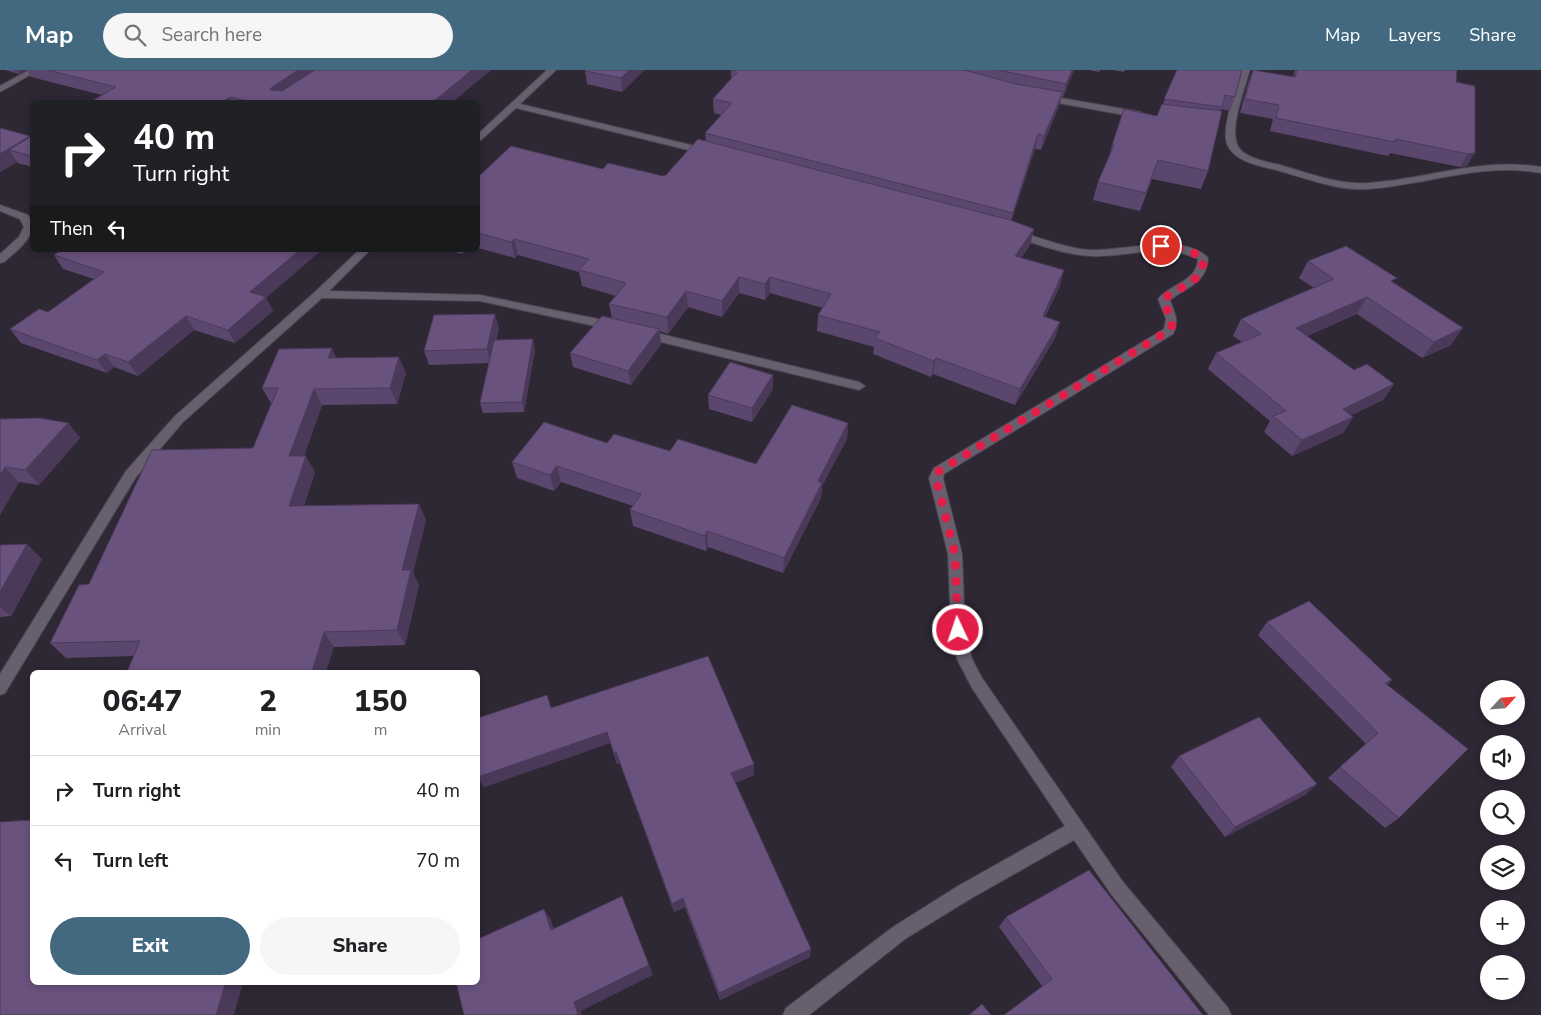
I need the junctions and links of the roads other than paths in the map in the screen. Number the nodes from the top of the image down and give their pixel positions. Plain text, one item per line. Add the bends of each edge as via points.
1 (35, 70) edge
2 (552, 70) edge
3 (1246, 70) edge
4 (0, 89) edge
5 (1033, 96) edge
6 (514, 105) junction
7 (1154, 116) edge
8 (480, 136) edge
9 (724, 156) edge
10 (1541, 170) edge
11 (0, 208) edge
12 (1009, 232) edge
13 (363, 252) edge
14 (0, 260) edge
15 (320, 294) junction
16 (859, 386) dead end
17 (0, 688) edge
18 (1076, 829) junction
19 (793, 1015) edge
20 (1221, 1015) edge

1 - 4 street
2 - 6 street
3 - 10 street via 1228,126 1232,144 1256,162 1366,186 1498,165
5 - 7 street
6 - 8 street
6 - 9 street
11 - 14 street via 24,217 29,227 23,239
12 - 18 street via 1089,253 1121,253 1173,246 1203,258 1203,268 1196,278 1164,299 1172,320 1168,331 946,466 936,478 955,554 958,630 965,659 977,683
13 - 15 street
15 - 16 street via 480,298
15 - 17 street via 179,419 131,474
18 - 19 street via 900,932
18 - 20 street via 1117,888

